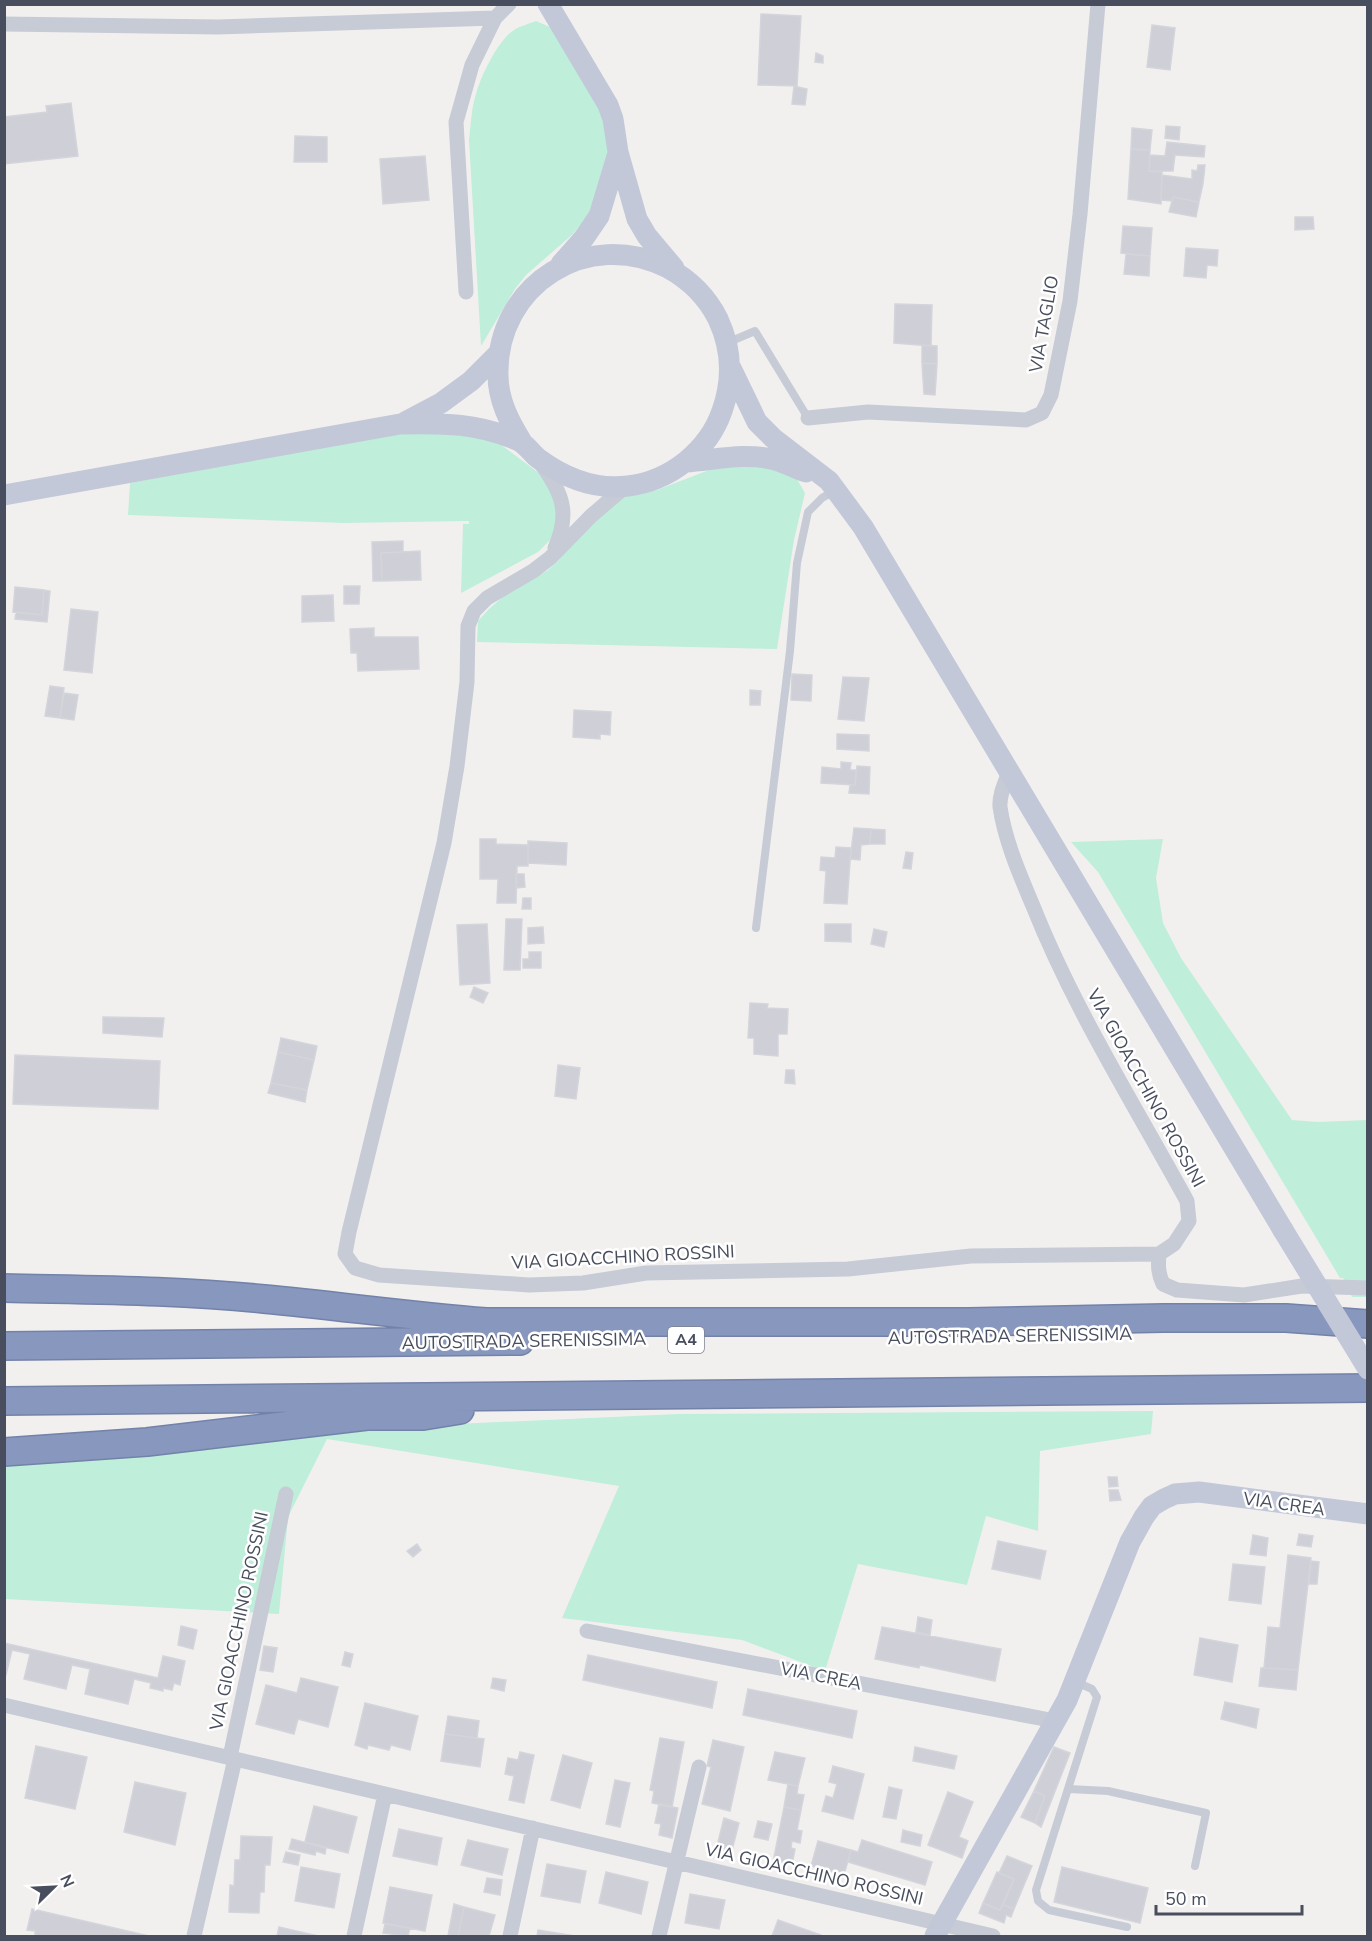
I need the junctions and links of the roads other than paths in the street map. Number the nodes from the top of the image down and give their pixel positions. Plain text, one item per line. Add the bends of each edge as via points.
1 (509, 4) edge
2 (548, 4) edge
3 (1098, 4) edge
4 (495, 18) junction
5 (4, 24) edge
6 (618, 152) junction
7 (556, 269) junction
8 (681, 275) junction
9 (466, 292) dead end
10 (727, 344) junction
11 (498, 354) junction
12 (730, 368) junction
13 (807, 418) joint
14 (400, 424) junction
15 (522, 442) junction
16 (537, 458) junction
17 (686, 462) junction
18 (626, 486) junction
19 (832, 486) junction
20 (4, 495) edge
21 (550, 558) junction
22 (1010, 772) junction
23 (756, 928) dead end
24 (1159, 1254) junction
25 (4, 1288) edge
26 (1368, 1288) edge
27 (1368, 1324) edge
28 (1368, 1332) edge
29 (4, 1346) edge
30 (1368, 1369) edge
31 (1368, 1389) edge
32 (548, 1396) junction
33 (4, 1401) edge
34 (4, 1452) edge
35 (286, 1494) dead end
36 (1368, 1514) edge
37 (587, 1631) dead end
38 (1075, 1681) junction
39 (4, 1705) edge
40 (1055, 1721) junction
41 (232, 1758) junction
42 (699, 1767) dead end
43 (1069, 1789) junction
44 (385, 1794) junction
45 (533, 1828) junction
46 (675, 1862) junction
47 (1195, 1866) dead end
48 (1127, 1927) dead end
49 (939, 1930) edge
50 (194, 1936) edge
51 (354, 1936) edge
52 (510, 1936) edge
53 (659, 1936) edge
54 (993, 1936) edge

1 - 4 street
2 - 6 main road via 608,105
3 - 13 street, VIA TAGLIO via 1070,301 1051,395 1042,413 1026,420 868,412
4 - 5 street via 218,27
4 - 9 street via 472,65 456,122
6 - 7 main road via 598,216
6 - 8 main road via 637,219
7 - 8 main road via 587,257 620,254 652,260
7 - 11 main road via 535,284 518,304 505,328
8 - 10 main road via 710,305
10 - 12 main road
10 - 13 lane via 755,331
11 - 14 main road via 441,404
11 - 15 main road via 501,400
12 - 17 main road via 728,395 719,420 705,443
12 - 19 main road via 758,422
14 - 15 main road via 468,425
14 - 20 main road
15 - 16 main road
16 - 18 main road via 584,482
16 - 21 street via 557,486 563,506 562,529
17 - 18 main road via 657,478
17 - 19 main road via 729,457 773,460
18 - 21 street, VIA GIOACCHINO ROSSINI
19 - 22 main road via 863,527
19 - 23 lane via 808,512 797,563
21 - 24 street, VIA GIOACCHINO ROSSINI via 487,598 474,611 468,626 467,682 444,843 349,1232 345,1254 355,1268 379,1275 529,1285 646,1273 848,1269 971,1256
22 - 24 street, VIA GIOACCHINO ROSSINI via 1000,805 1009,841 1041,926 1068,985 1186,1201 1189,1221 1174,1244
22 - 30 main road, bridge
24 - 26 street via 1158,1274 1163,1284 1177,1290 1244,1295 1302,1286
25 - 27 highway via 140,1290 486,1323 1286,1318
28 - 29 highway, AUTOSTRADA SERENISSIMA / A4
31 - 32 highway
32 - 33 highway
32 - 34 highway via 423,1416 367,1416 147,1442
35 - 41 street, VIA GIOACCHINO ROSSINI
36 - 38 main road, VIA CREA via 1199,1492 1164,1498 1152,1506 1130,1542
37 - 40 street, VIA CREA
38 - 40 main road, VIA CREA
38 - 43 lane via 1092,1689 1096,1697
39 - 41 street, VIA GIOACCHINO ROSSINI
40 - 49 main road, VIA CREA
41 - 44 street, VIA GIOACCHINO ROSSINI
41 - 50 street, VIA GIOACCHINO ROSSINI
42 - 46 street
43 - 47 lane via 1108,1791 1206,1813
43 - 48 lane via 1036,1890 1038,1901 1050,1910
44 - 45 street, VIA GIOACCHINO ROSSINI
44 - 51 street
45 - 46 street, VIA GIOACCHINO ROSSINI
45 - 52 street
46 - 49 street, VIA GIOACCHINO ROSSINI
46 - 53 street
49 - 54 street, VIA GIOACCHINO ROSSINI

